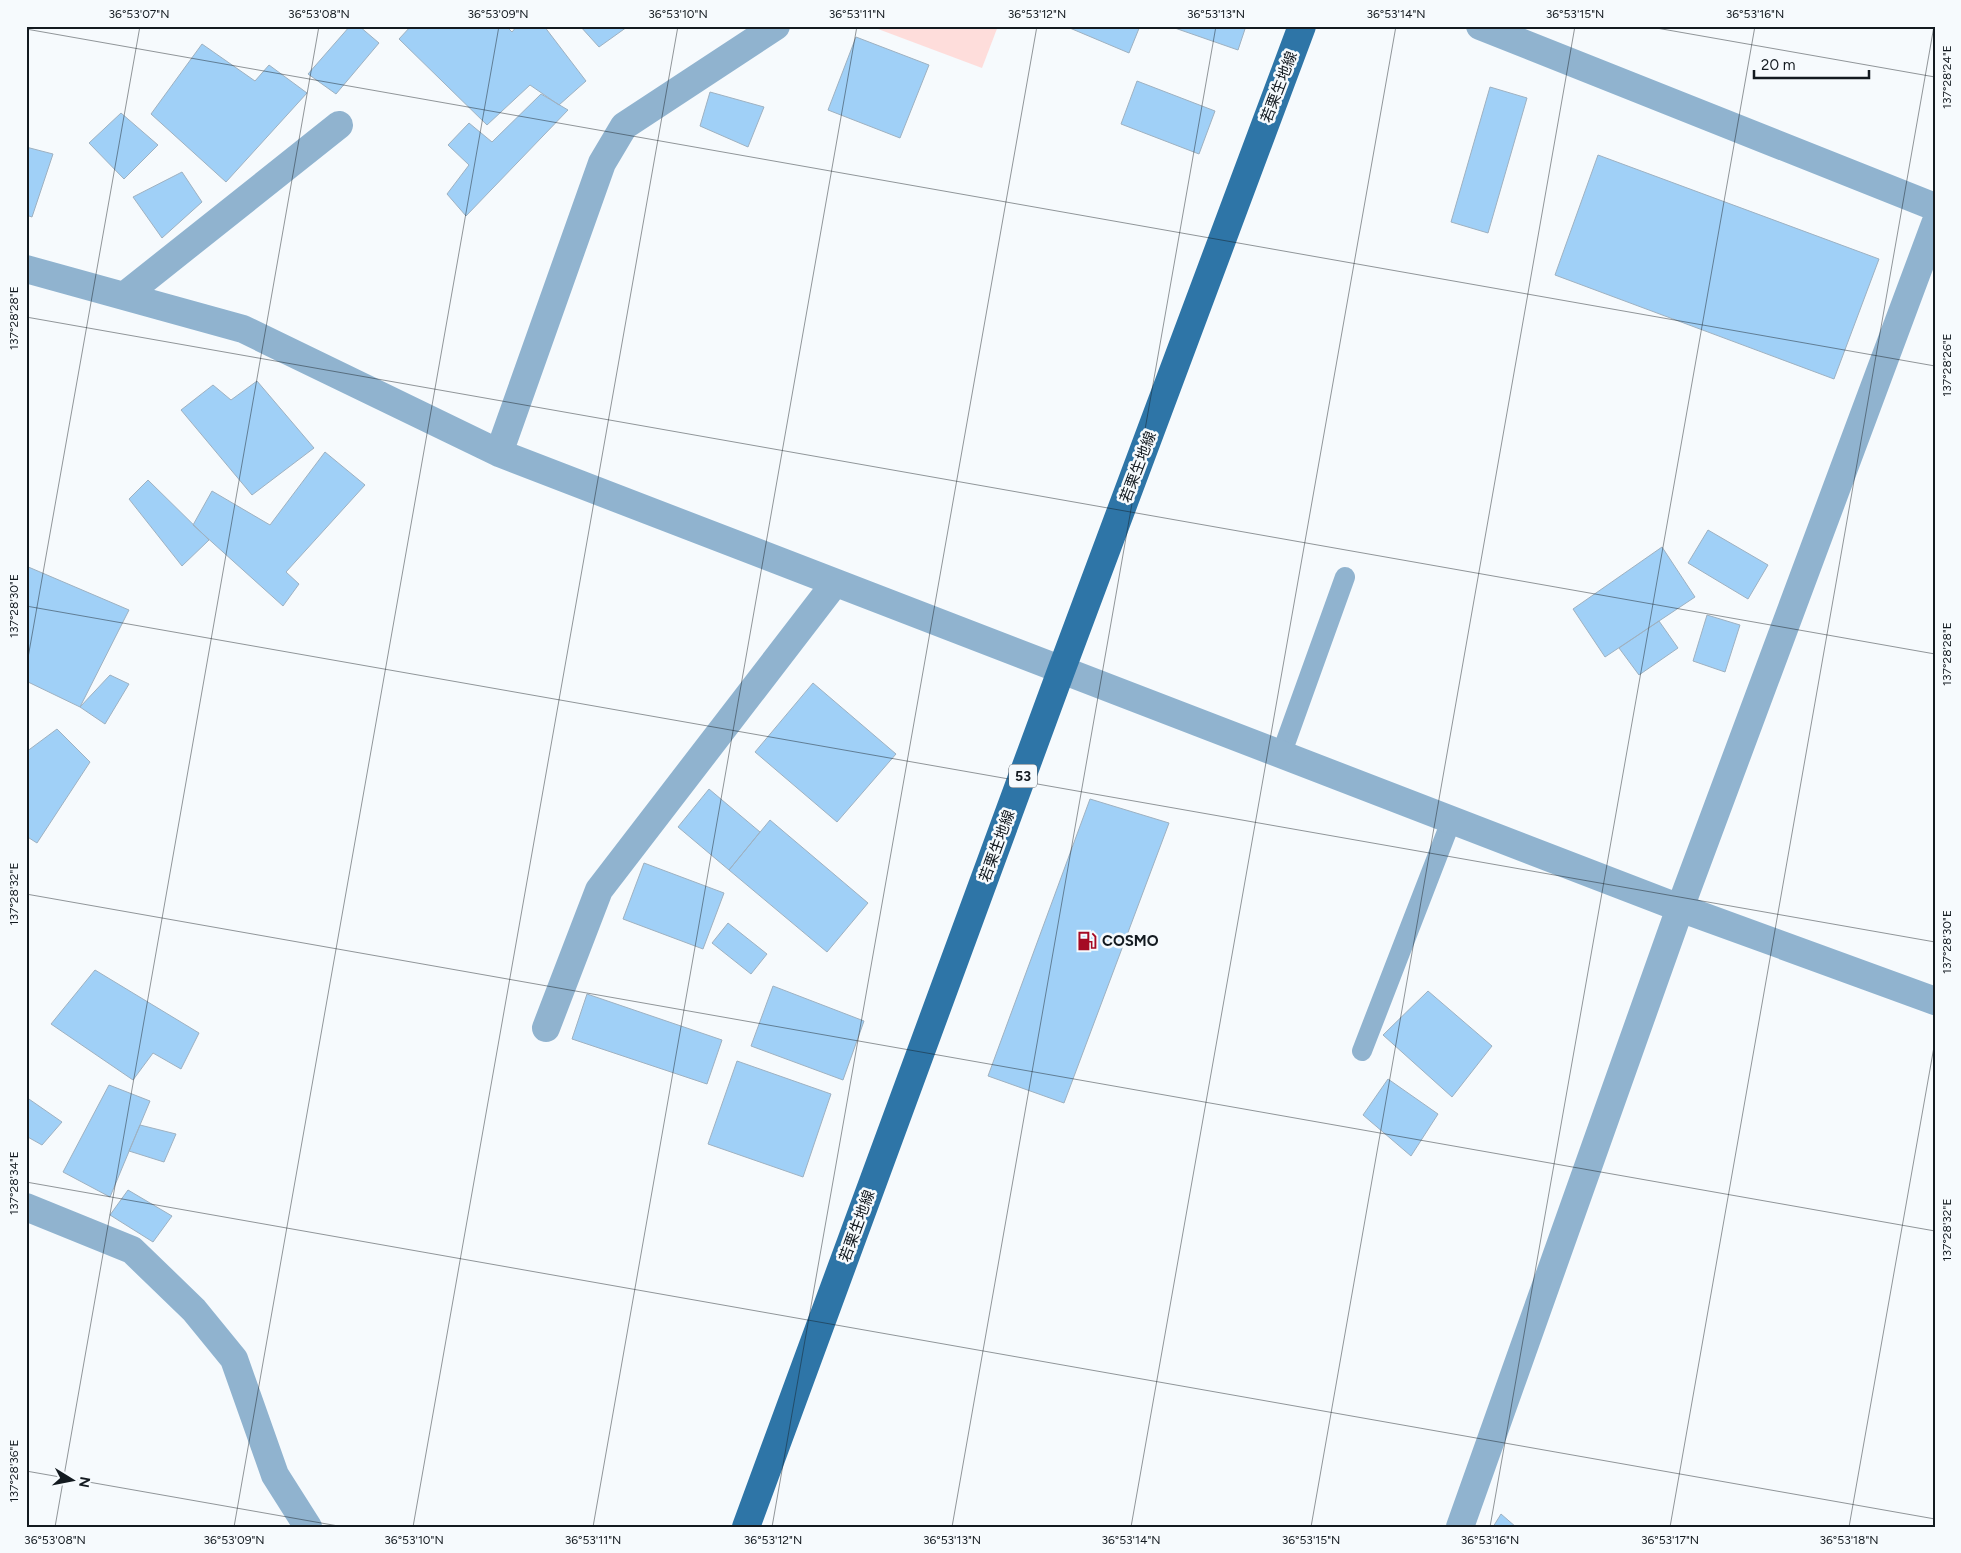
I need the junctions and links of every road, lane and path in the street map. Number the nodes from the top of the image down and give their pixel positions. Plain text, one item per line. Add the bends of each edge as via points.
1 (776, 26) edge
2 (1302, 26) edge
3 (1480, 26) edge
4 (339, 125) dead end
5 (1935, 207) edge
6 (1935, 224) edge
7 (26, 269) edge
8 (124, 296) junction
9 (499, 453) junction
10 (1344, 577) dead end
11 (835, 583) junction
12 (1061, 671) junction
13 (1281, 755) junction
14 (1451, 821) junction
15 (1680, 908) junction
16 (1935, 1001) edge
17 (546, 1028) dead end
18 (1362, 1052) dead end
19 (26, 1207) edge
20 (308, 1527) edge
21 (746, 1527) edge
22 (1460, 1527) edge

1 - 9 street via 624,126 602,163
2 - 12 main road, 若栗生地線 / 53
3 - 5 street
4 - 8 street
6 - 15 street
7 - 8 street
8 - 9 street via 243,329
9 - 11 street
10 - 13 lane
11 - 12 street
11 - 17 street via 599,890
12 - 13 street
12 - 21 main road, 若栗生地線 / 53
13 - 14 street
14 - 15 street
14 - 18 lane
15 - 16 street
15 - 22 street
19 - 20 street via 132,1250 194,1310 234,1360 275,1475

